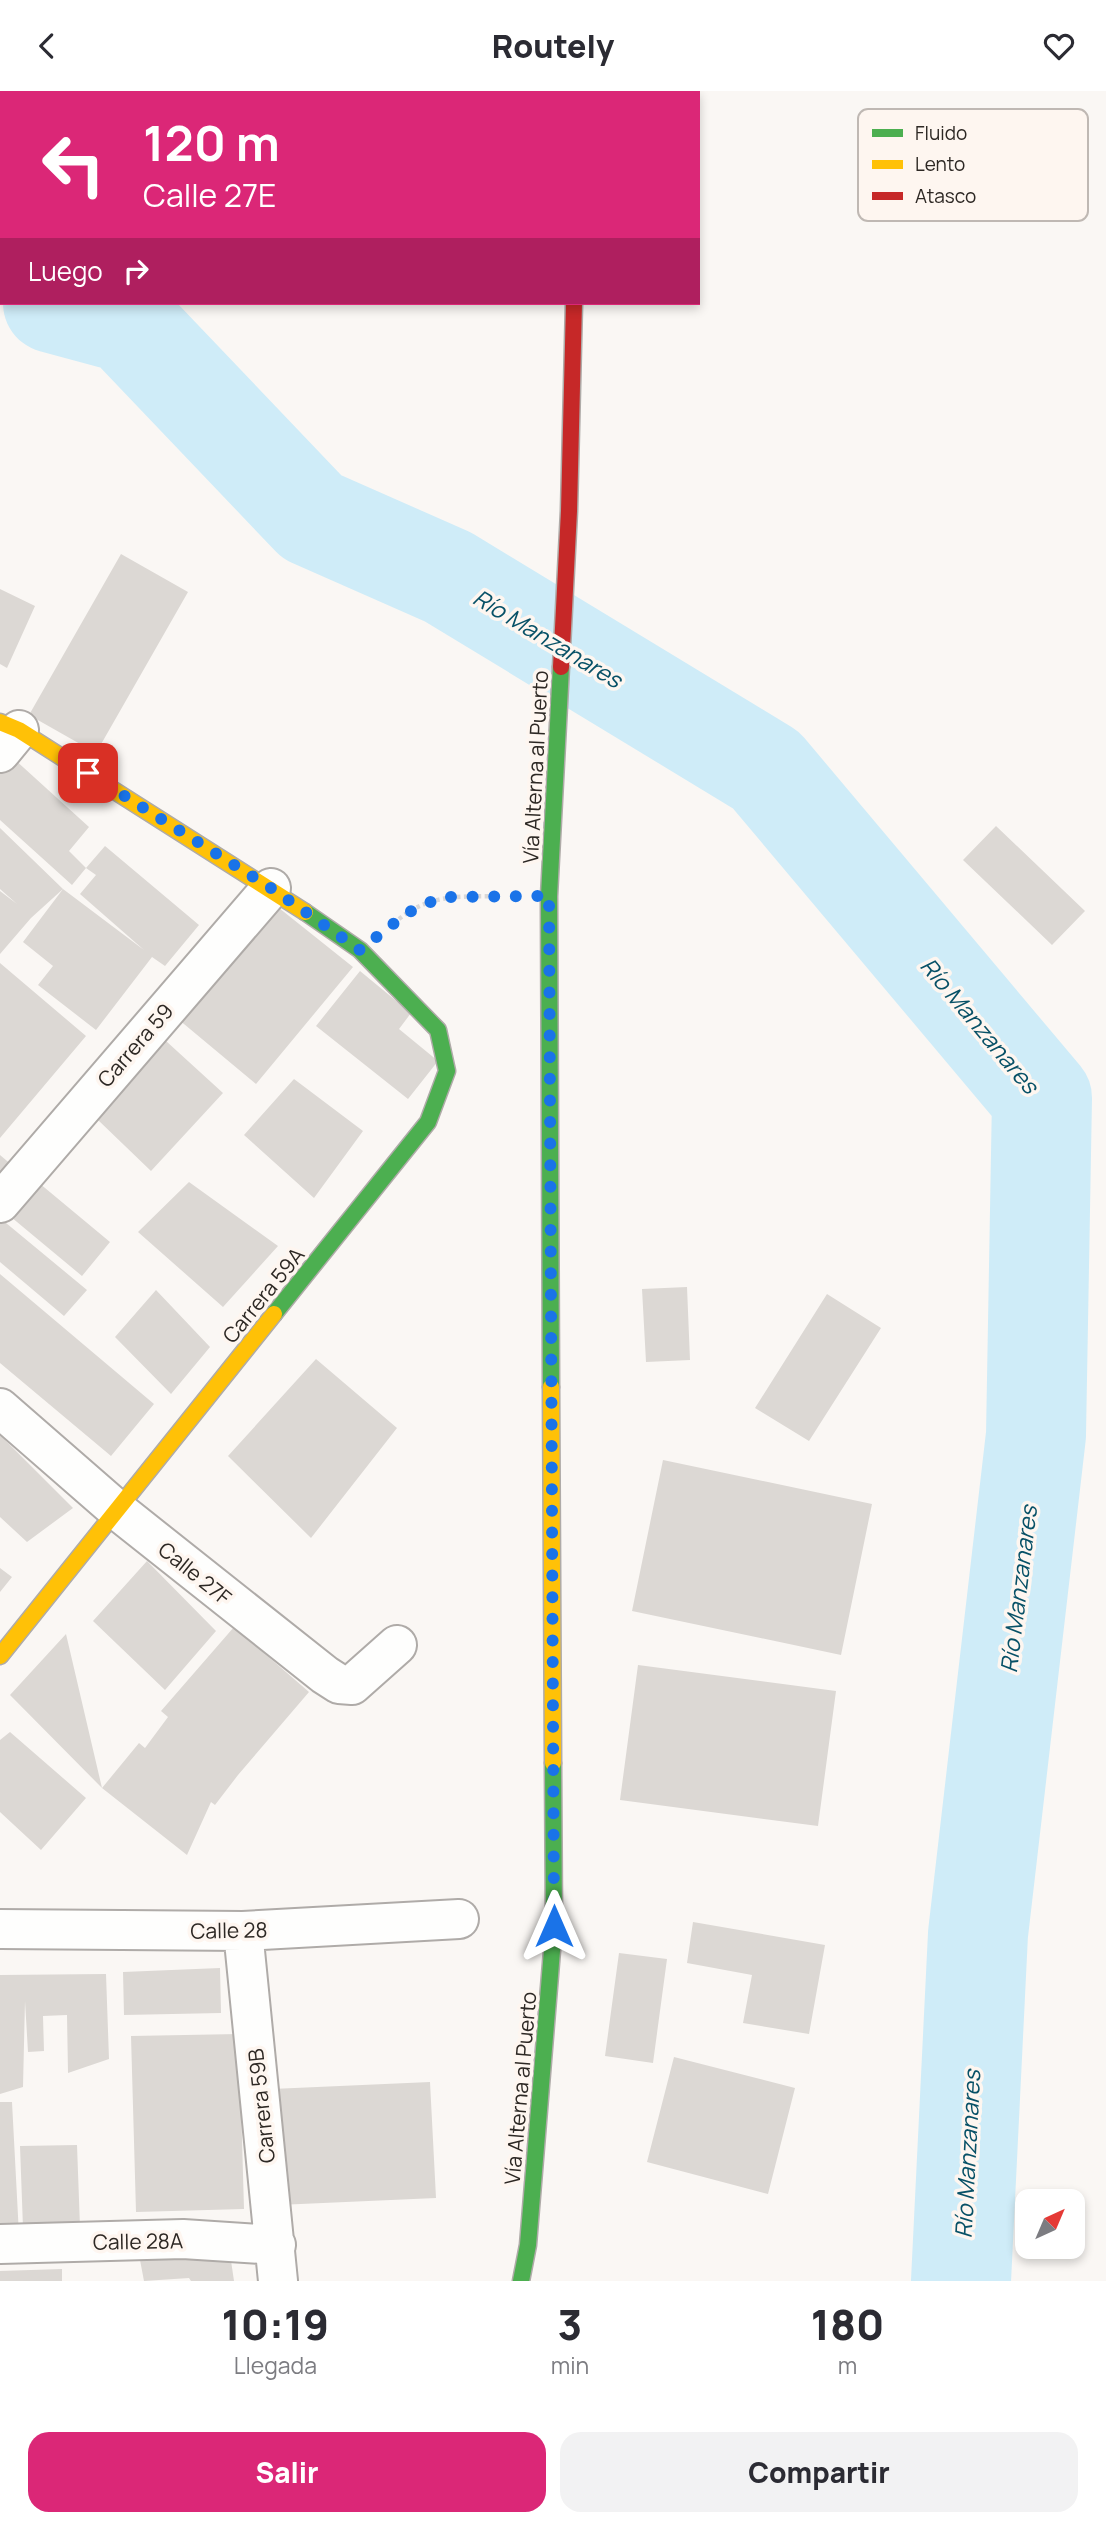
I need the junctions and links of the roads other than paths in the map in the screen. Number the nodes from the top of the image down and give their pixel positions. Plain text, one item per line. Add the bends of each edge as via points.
1 (574, 305) edge
2 (6, 735) edge
3 (271, 888) junction
4 (0, 1203) edge
5 (0, 1408) edge
6 (117, 1510) junction
7 (397, 1645) dead end
8 (0, 1656) edge
9 (459, 1919) dead end
10 (0, 1929) edge
11 (243, 1931) junction
12 (0, 2244) edge
13 (277, 2263) edge
14 (522, 2281) edge

1 - 14 main road, Vía Alterna al Puerto via 569,511 549,896 554,1926
2 - 3 main road, Carrera 59A
3 - 4 street, Carrera 59
3 - 6 main road, Carrera 59A via 360,950 438,1030 447,1070 428,1122
5 - 6 street, Calle 27F
6 - 7 street, Calle 27F via 339,1683 352,1685
6 - 8 main road, Carrera 59A
9 - 11 street, Calle 28
10 - 11 street, Calle 28
11 - 13 street, Carrera 59B
12 - 13 street, Calle 28A via 183,2239

